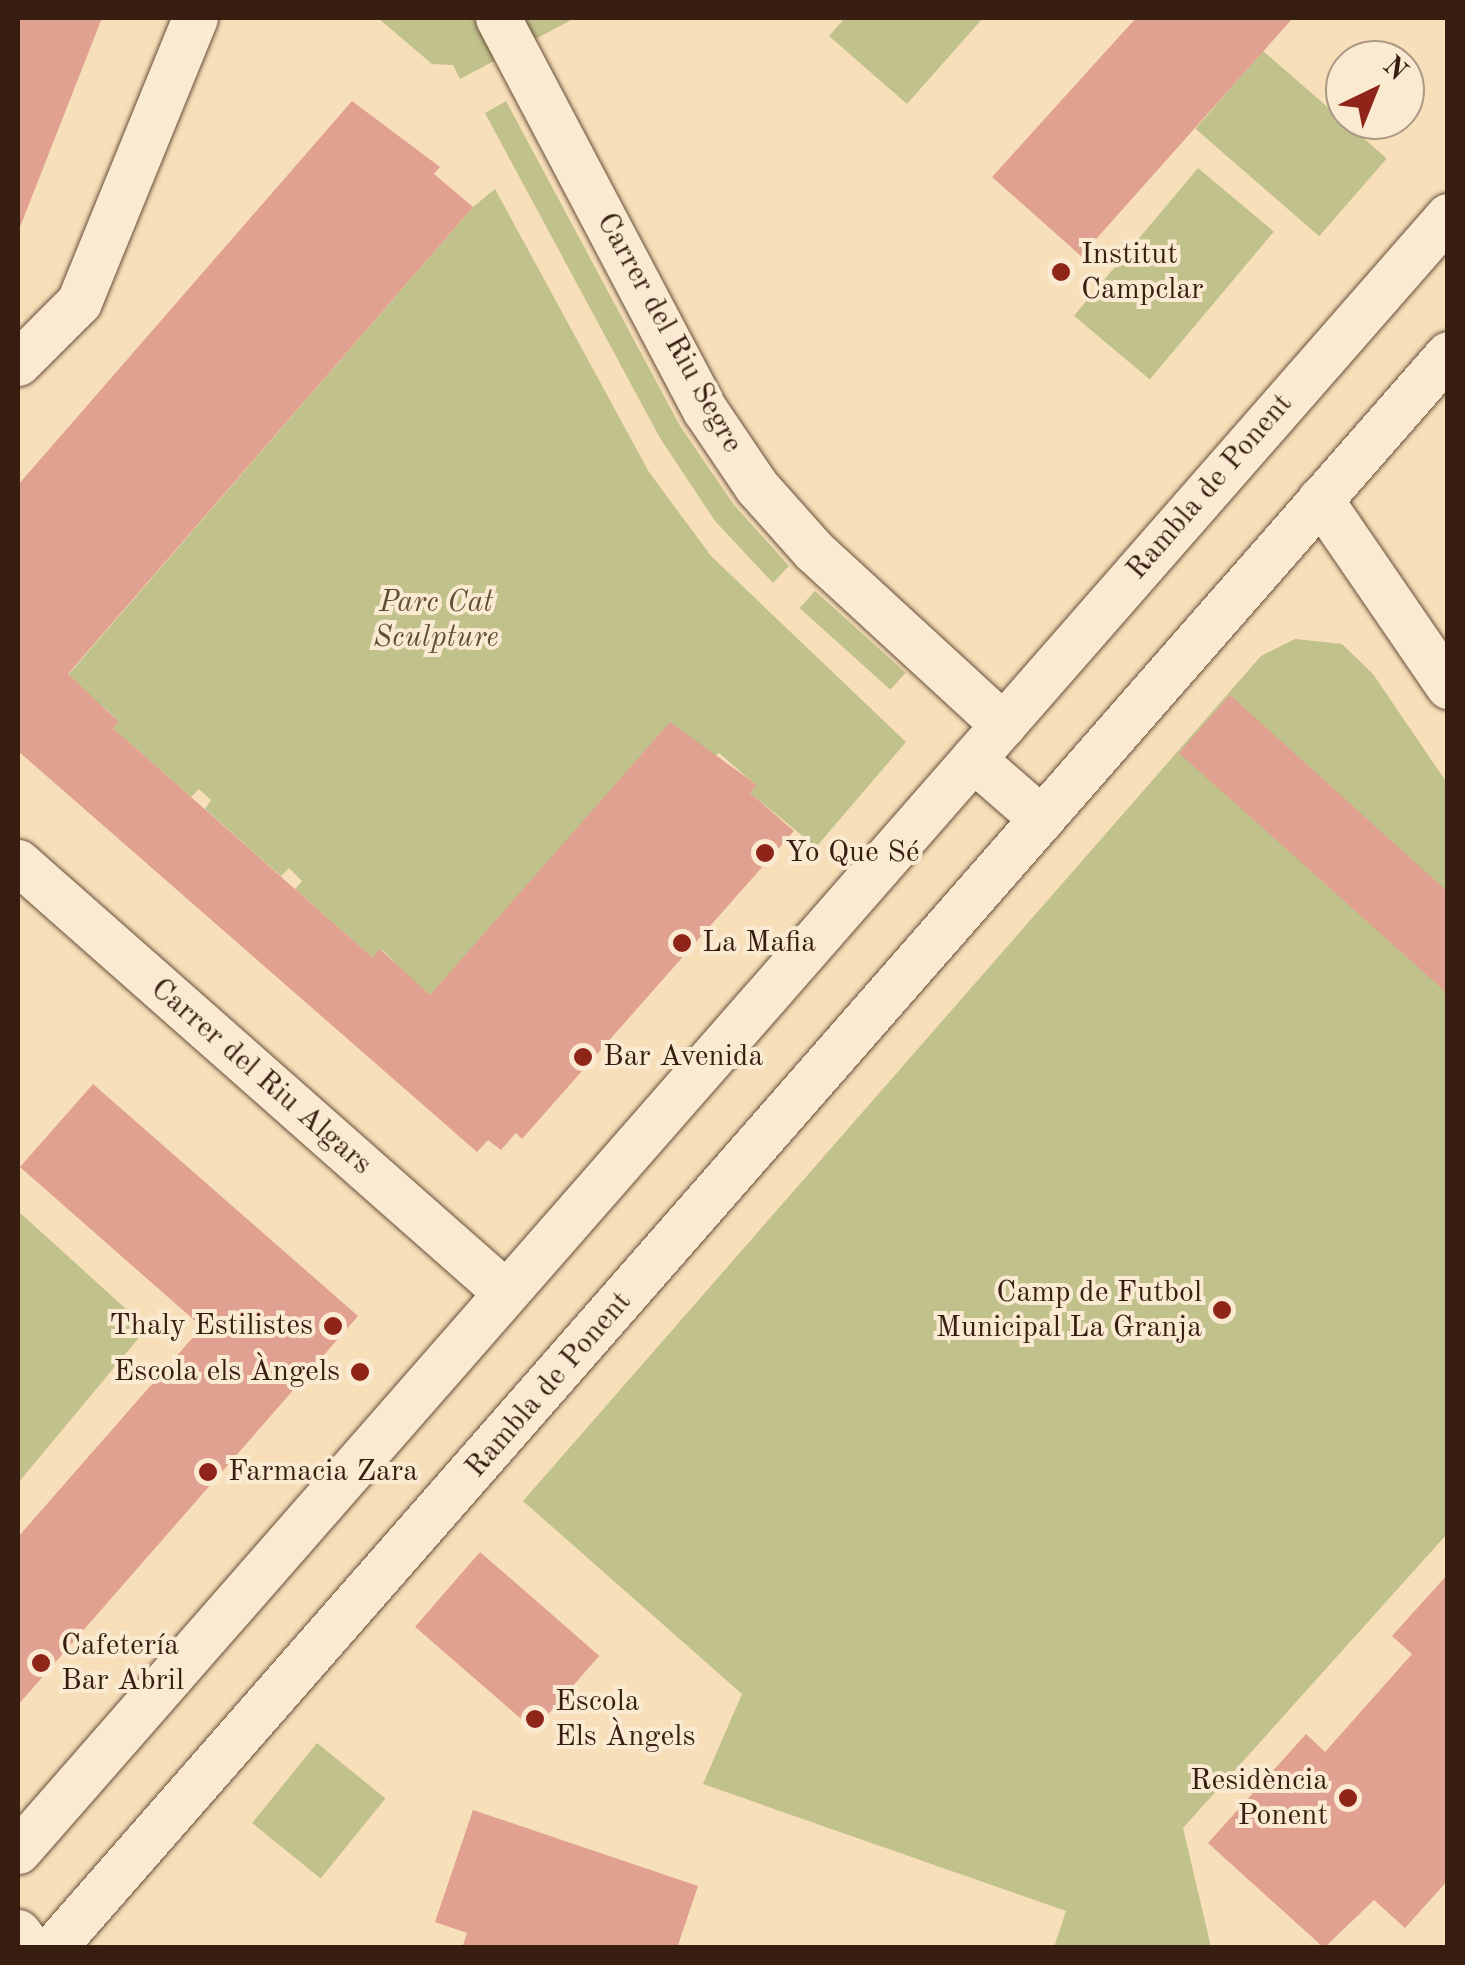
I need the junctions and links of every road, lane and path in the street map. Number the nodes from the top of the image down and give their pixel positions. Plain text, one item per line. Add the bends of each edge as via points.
1 (194, 18) edge
2 (498, 18) edge
3 (1448, 216) edge
4 (31, 352) edge
5 (1448, 354) edge
6 (1320, 499) junction
7 (1448, 686) edge
8 (1003, 725) junction
9 (973, 759) junction
10 (1042, 819) junction
11 (18, 862) edge
12 (505, 1292) junction
13 (18, 1852) edge
14 (18, 1932) edge
15 (30, 1948) edge
16 (53, 1948) edge

1 - 4 street via 79,302
2 - 8 street, Carrer del Riu Segre via 705,410 756,488 814,551
3 - 8 street, Rambla de Ponent
5 - 6 street, Rambla de Ponent
6 - 7 street
6 - 10 street, Rambla de Ponent
8 - 9 street, Rambla de Ponent
9 - 10 street
9 - 12 street, Rambla de Ponent
10 - 16 street, Rambla de Ponent
11 - 12 street, Carrer del Riu Algars
12 - 13 street, Rambla de Ponent
14 - 15 street

